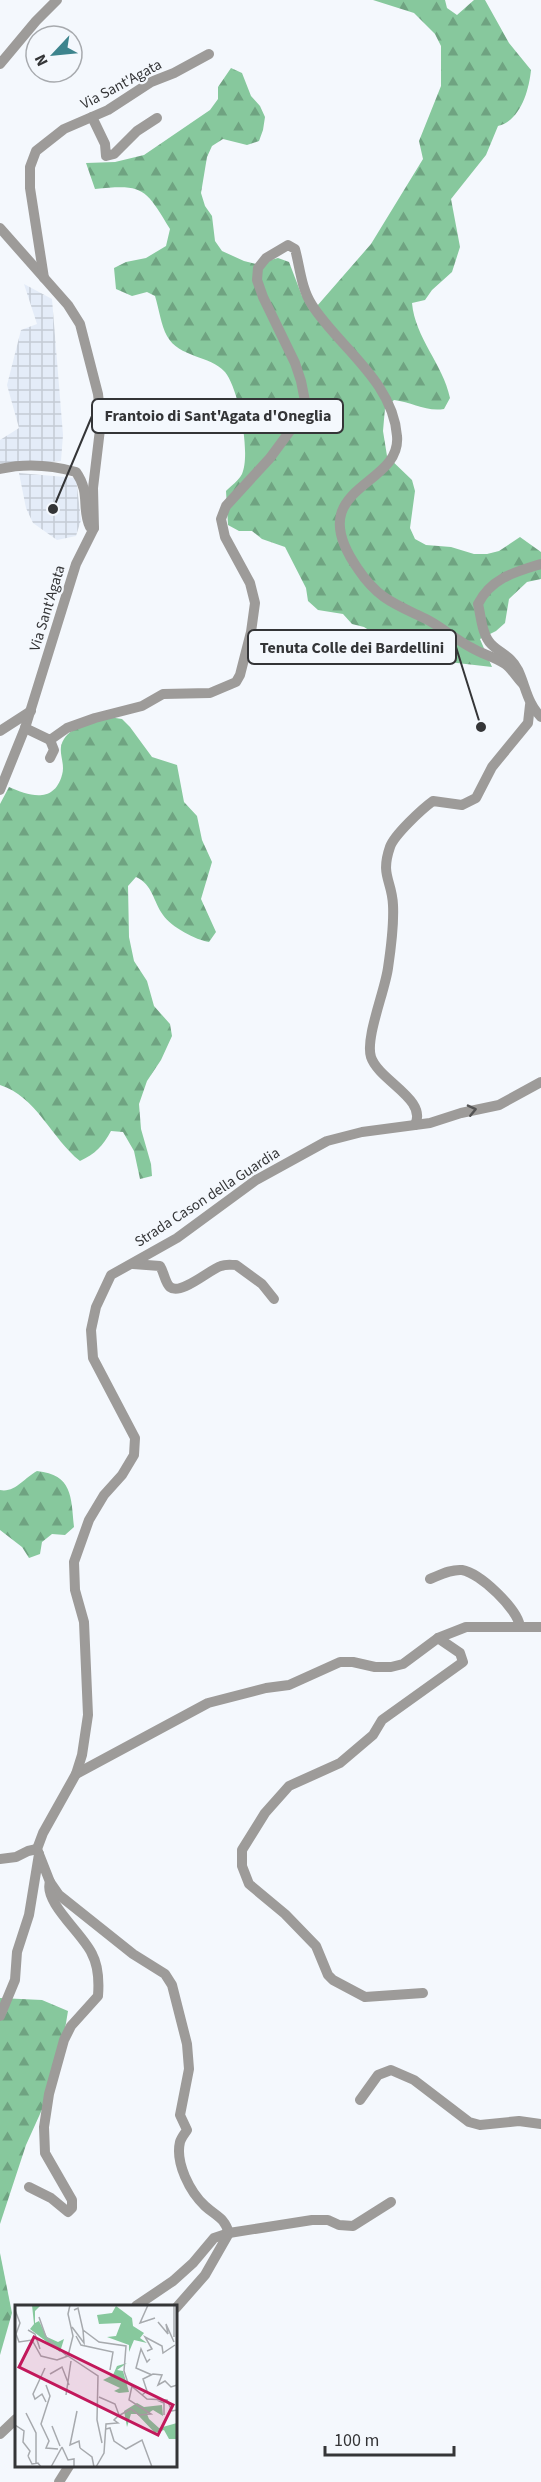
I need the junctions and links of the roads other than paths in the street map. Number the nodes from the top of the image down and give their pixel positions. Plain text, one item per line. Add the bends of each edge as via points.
1 (57, 0) edge
2 (209, 54) dead end
3 (0, 64) edge
4 (92, 117) junction
5 (158, 118) dead end
6 (0, 228) edge
7 (45, 278) junction
8 (0, 469) edge
9 (94, 528) junction
10 (541, 564) edge
11 (523, 684) junction
12 (530, 705) junction
13 (30, 711) junction
14 (541, 717) edge
15 (25, 728) junction
16 (0, 731) edge
17 (50, 740) junction
18 (50, 758) dead end
19 (0, 790) edge
20 (541, 1082) edge
21 (415, 1125) junction
22 (133, 1264) junction
23 (274, 1299) dead end
24 (430, 1579) dead end
25 (520, 1627) junction
26 (541, 1627) edge
27 (438, 1638) junction
28 (76, 1774) junction
29 (38, 1851) junction
30 (0, 1859) edge
31 (50, 1882) junction
32 (423, 1993) dead end
33 (0, 2016) edge
34 (360, 2100) dead end
35 (541, 2124) edge
36 (29, 2187) dead end
37 (391, 2202) dead end
38 (229, 2233) junction
39 (139, 2305) edge
40 (177, 2307) edge
41 (15, 2421) edge
42 (0, 2433) edge
43 (68, 2467) edge
44 (59, 2482) edge

1 - 3 street
2 - 4 street, Via Sant'Agata
4 - 5 street via 105,144 106,156 114,154 137,131
4 - 7 street, Via Sant'Agata via 44,143 30,167
6 - 7 street, Via Sant'Agata
7 - 9 street, Via Sant'Agata via 81,324 98,394
8 - 9 street via 30,465 76,472 84,482 87,520
9 - 13 street, Via Sant'Agata via 64,598
10 - 11 street via 503,576 484,592 478,603 488,640 510,657
11 - 12 street
11 - 17 street via 505,664 381,596 357,568 338,520 347,501 390,461 398,438 380,389 360,359 310,302 297,268 295,249 288,245 266,258 258,268 257,280 295,363 305,401 301,416 270,458 226,506 221,519 225,537 250,583 255,603 240,675 236,682 210,693 163,694 142,705 94,718
12 - 14 street
12 - 21 street via 528,723 492,767 476,798 462,805 433,801 390,846 385,872 394,918 370,1056 384,1077 409,1096 417,1113
13 - 15 street, Via Sant'Agata
13 - 16 street
15 - 17 street
15 - 19 street, Via Sant'Agata
17 - 18 street via 54,750
21 -> 20 street, Strada Cason della Guardia via 499,1106
21 - 22 street, Strada Cason della Guardia via 327,1141 256,1180 177,1238
22 - 23 street via 160,1266 173,1289 218,1267 236,1265 262,1284
22 - 28 street, Strada Cason della Guardia via 111,1275 106,1282 91,1330 93,1358 135,1438 134,1455 89,1520 74,1562 75,1590 84,1622 88,1715
24 - 25 street via 450,1571 472,1574 515,1612
25 - 26 street
25 - 27 street via 466,1627
27 - 28 street via 404,1664 375,1667 340,1662 289,1685 208,1703
27 - 32 street via 460,1653 463,1662 382,1720 373,1735 340,1763 289,1786 265,1813 242,1850 241,1859 249,1884 316,1946 333,1980 365,1997
28 - 29 street, Strada Cason della Guardia via 43,1833
29 - 30 street
29 - 31 street
29 - 33 street, Strada Cason della Guardia via 15,1980
31 - 36 street via 52,1899 92,1951 98,1996 71,2026 64,2040 44,2127 45,2153 72,2200 72,2208 69,2212
31 - 38 street via 59,1895 116,1942 165,1974 172,1985 189,2069 180,2115 187,2130 180,2143 182,2172 193,2193 225,2221
34 - 35 street via 378,2075 391,2070 414,2080 469,2122
37 - 38 street via 353,2226 312,2220
38 - 39 street via 214,2238 187,2269
38 - 40 street via 205,2276
41 - 42 street
43 - 44 street

